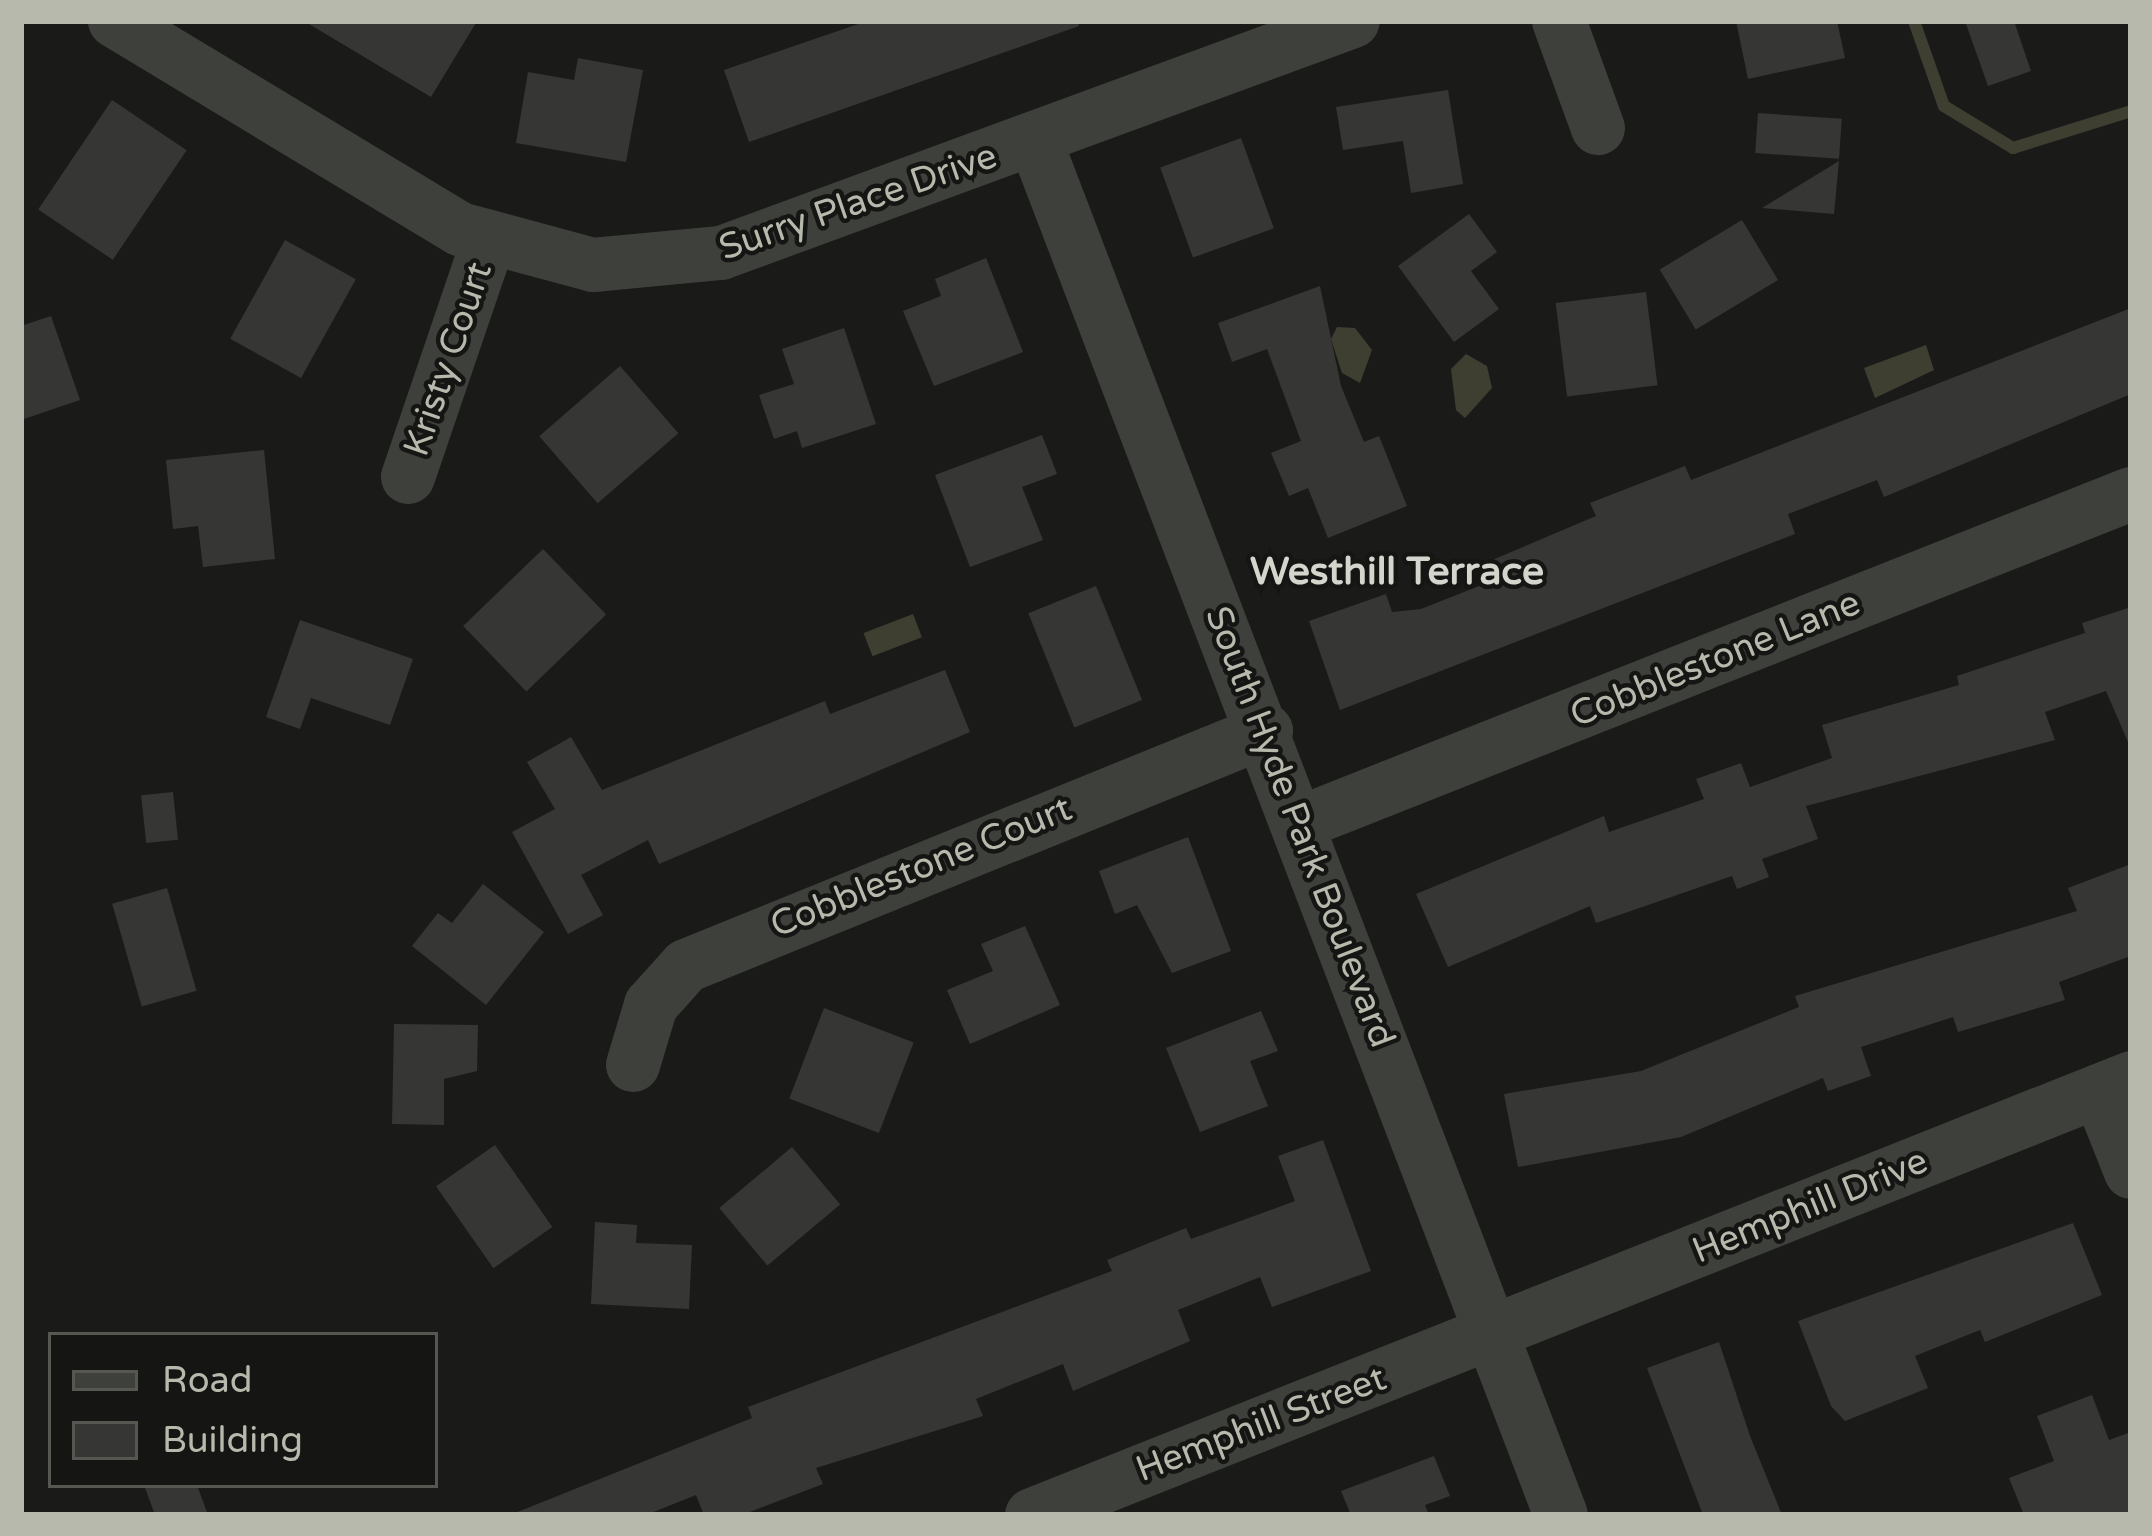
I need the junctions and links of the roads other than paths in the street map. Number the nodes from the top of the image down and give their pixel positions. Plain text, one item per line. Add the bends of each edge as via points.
1 (116, 21) edge
2 (1353, 21) edge
3 (1559, 21) edge
4 (1598, 128) dead end
5 (1035, 140) junction
6 (488, 242) junction
7 (408, 477) dead end
8 (2131, 494) edge
9 (1266, 731) junction
10 (1300, 824) junction
11 (633, 1065) dead end
12 (2115, 1085) edge
13 (2131, 1172) edge
14 (1490, 1334) junction
15 (1032, 1515) edge
16 (1562, 1515) edge

1 - 6 street, Surry Place Drive
2 - 5 street, Surry Place Drive
3 - 4 street
5 - 6 street, Surry Place Drive via 722,253 593,265
5 - 9 street, South Hyde Park Boulevard
6 - 7 street, Kristy Court
8 - 10 street, Cobblestone Lane
9 - 10 street, South Hyde Park Boulevard
9 - 11 street, Cobblestone Court via 686,966 651,1005
10 - 14 street, South Hyde Park Boulevard
12 - 13 street
12 - 14 street, Hemphill Drive
14 - 15 street, Hemphill Street
14 - 16 street, South Hyde Park Boulevard

